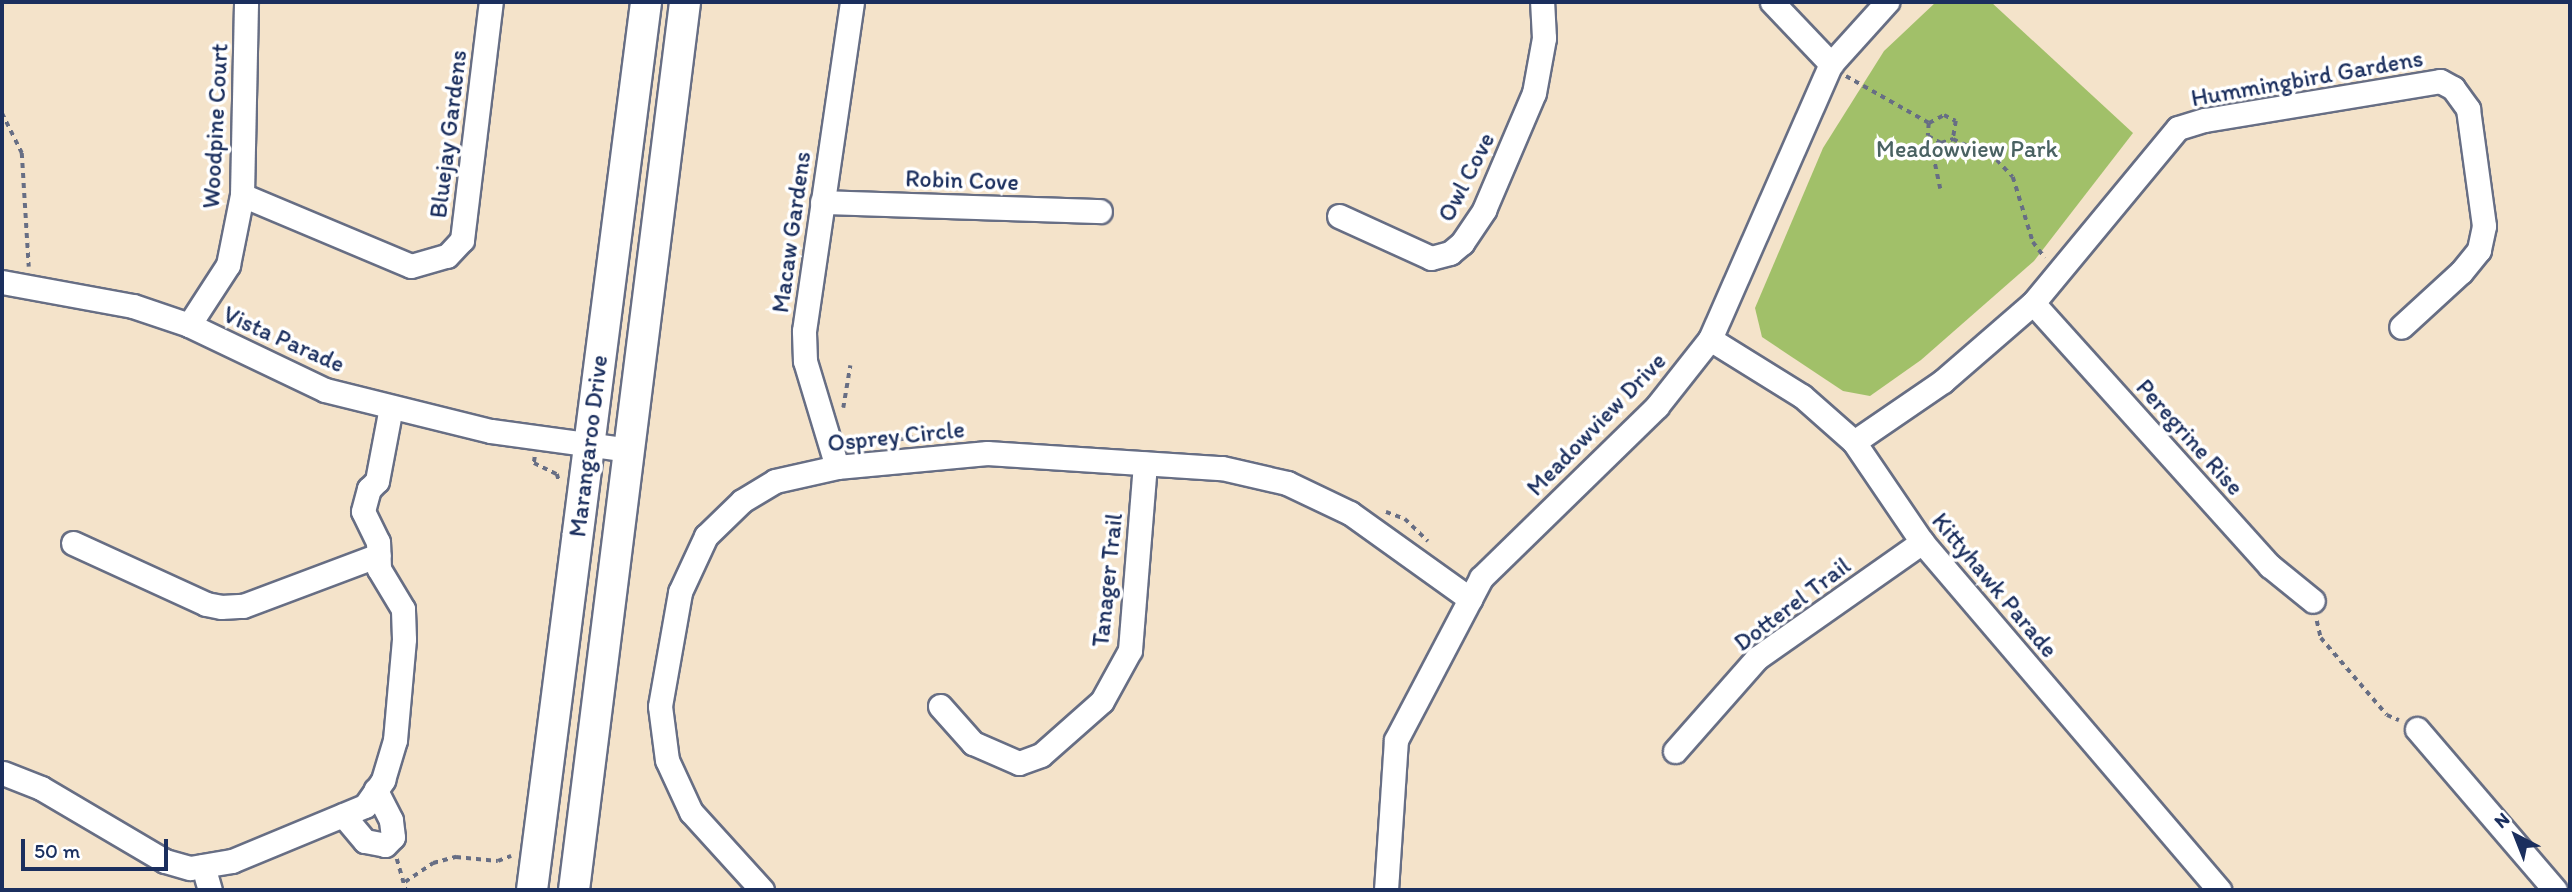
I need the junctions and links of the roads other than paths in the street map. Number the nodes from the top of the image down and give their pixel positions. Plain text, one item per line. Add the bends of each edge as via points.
1 (246, 2) edge
2 (491, 2) edge
3 (646, 2) edge
4 (685, 2) edge
5 (852, 2) edge
6 (1542, 2) edge
7 (1772, 2) edge
8 (1887, 2) edge
9 (1831, 64) junction
10 (242, 195) junction
11 (822, 202) junction
12 (1100, 211) dead end
13 (1339, 216) dead end
14 (2, 282) edge
15 (2033, 303) junction
16 (189, 325) junction
17 (2401, 327) dead end
18 (1710, 339) junction
19 (391, 407) junction
20 (1854, 442) junction
21 (588, 445) junction
22 (630, 450) junction
23 (1145, 464) junction
24 (837, 467) junction
25 (1922, 542) junction
26 (74, 543) dead end
27 (379, 555) junction
28 (1470, 599) junction
29 (2313, 601) road end
30 (940, 706) dead end
31 (2417, 729) road end
32 (1675, 751) dead end
33 (3, 773) edge
34 (376, 790) junction
35 (343, 815) junction
36 (204, 866) junction
37 (210, 890) edge
38 (532, 890) edge
39 (574, 890) edge
40 (762, 890) edge
41 (1385, 890) edge
42 (2219, 890) edge
43 (2555, 890) edge

1 - 10 street, Woodpine Court
2 - 10 street, Bluejay Gardens via 461,240 447,256 411,266
3 - 21 main road, Marangaroo Drive
4 - 22 main road, Marangaroo Drive
5 - 11 street, Macaw Gardens
6 - 13 street, Owl Cove via 1544,38 1534,93 1484,210 1462,243 1450,253 1431,258
7 - 9 street
8 - 9 street, Meadowview Drive
9 - 18 street, Meadowview Drive
10 - 16 street, Woodpine Court via 228,265
11 - 12 street, Robin Cove
11 - 24 street, Macaw Gardens via 805,351
14 - 16 street, Vista Parade via 133,306
15 - 17 street, Hummingbird Gardens via 2160,144 2178,128 2440,81 2453,88 2468,109 2484,226 2479,250 2461,272
15 - 20 street, Hummingbird Gardens via 1943,381
15 - 29 street, Peregrine Rise via 2270,566
16 - 19 street, Vista Parade via 324,390
18 - 20 street, Kittyhawk Parade via 1802,396
18 - 28 street, Meadowview Drive via 1657,406 1481,578
19 - 21 street, Vista Parade via 491,432
19 - 27 street via 377,481 369,489 363,511 378,542
20 - 25 street, Kittyhawk Parade
21 - 22 street, Vista Parade
21 - 38 main road, Marangaroo Drive
22 - 39 main road, Marangaroo Drive
23 - 24 street, Osprey Circle via 987,453
23 - 28 street, Osprey Circle via 1222,468 1287,483 1350,513
23 - 30 street, Tanager Trail via 1130,650 1102,701 1041,755 1019,763 973,743
24 - 40 street, Osprey Circle via 775,481 742,501 706,536 680,592 660,706 667,760 691,812
25 - 32 street, Dotterel Trail via 1757,658
25 - 42 street, Kittyhawk Parade
26 - 27 street via 221,607 243,606
27 - 34 street via 379,569 403,609 404,639 395,740
28 - 41 street, Meadowview Drive via 1396,740
31 - 43 street
33 - 36 street via 41,788 165,861 190,868
34 - 35 street via 365,806
34 - 35 street via 391,821 390,841 384,845 365,841
35 - 36 street via 232,861
36 - 37 street

